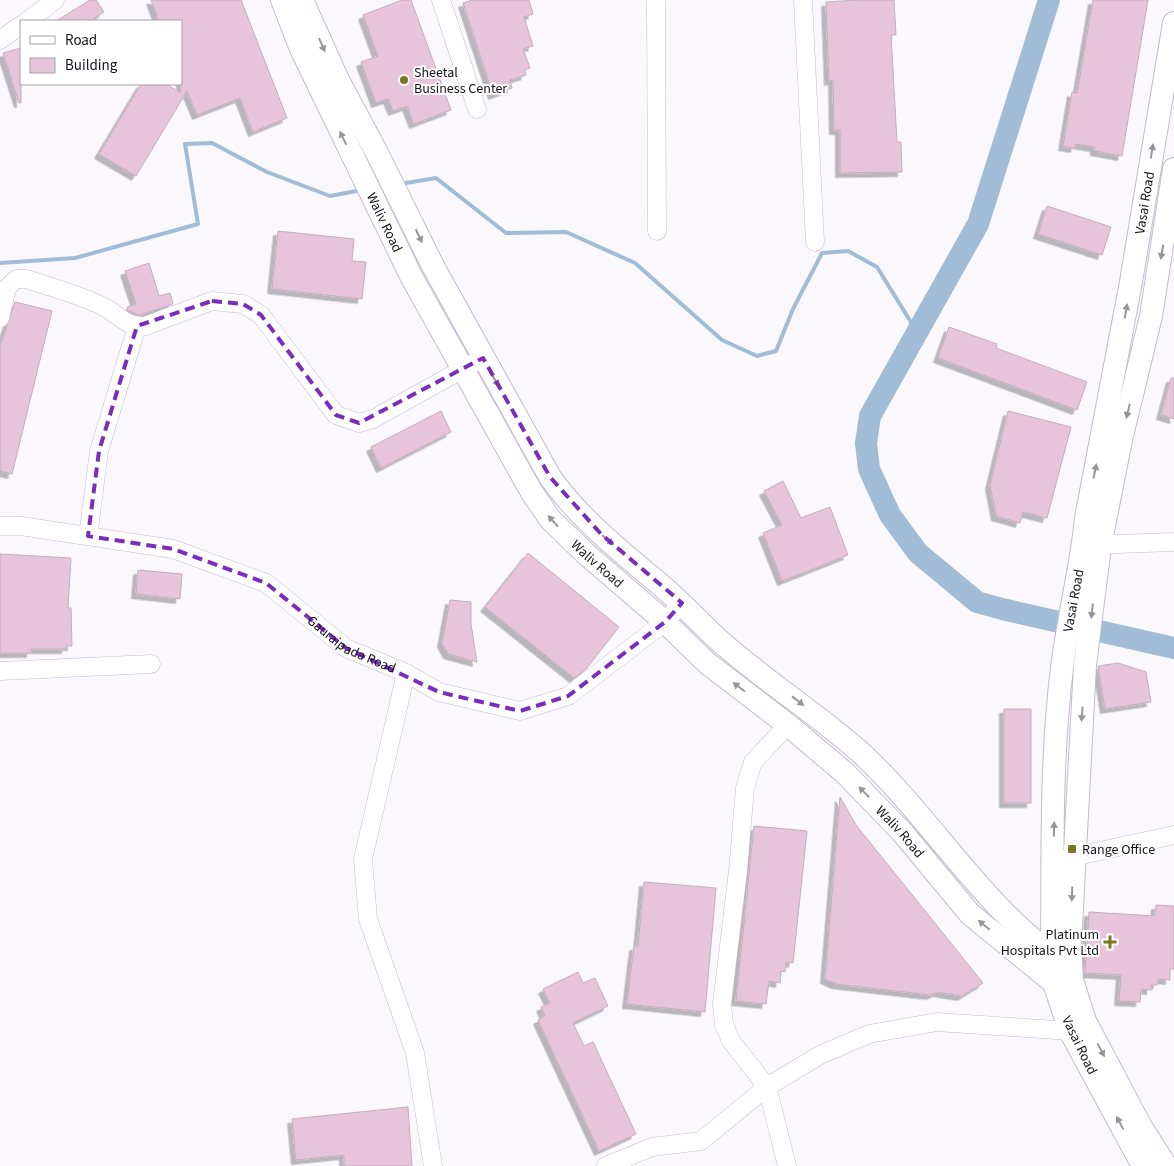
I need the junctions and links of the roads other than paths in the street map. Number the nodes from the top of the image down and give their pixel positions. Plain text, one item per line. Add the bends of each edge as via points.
1 (55, 0) edge
2 (282, 0) edge
3 (302, 0) edge
4 (441, 0) edge
5 (656, 0) edge
6 (803, 0) edge
7 (28, 20) edge
8 (1174, 23) edge
9 (20, 26) edge
10 (0, 40) edge
11 (477, 109) dead end
12 (1174, 169) edge
13 (1171, 213) edge
14 (657, 231) dead end
15 (815, 242) dead end
16 (0, 318) edge
17 (137, 326) junction
18 (483, 358) junction
19 (462, 370) junction
20 (0, 526) edge
21 (88, 536) junction
22 (1174, 542) edge
23 (1091, 552) junction
24 (682, 603) junction
25 (666, 622) junction
26 (150, 664) dead end
27 (0, 672) edge
28 (406, 673) junction
29 (788, 725) junction
30 (1174, 835) edge
31 (1063, 859) junction
32 (1052, 956) junction
33 (1071, 968) junction
34 (1054, 983) junction
35 (1077, 999) junction
36 (1070, 1031) junction
37 (767, 1087) junction
38 (433, 1166) edge
39 (606, 1166) edge
40 (787, 1166) edge
41 (1143, 1166) edge
42 (1166, 1166) edge

1 - 7 street
19 -> 2 main road, Waliv Road via 368,189 301,49
3 -> 18 main road, Waliv Road via 338,80
4 - 11 street
5 - 14 street
6 - 15 street
23 -> 8 main road, Vasai Road via 1086,518 1131,282
9 - 10 street
12 - 13 main road, Vasai Road
13 -> 23 main road, Vasai Road via 1151,316
16 - 17 street via 7,288 16,279 28,279 104,307 127,324
17 - 19 street via 145,326 212,301 242,304 261,315 336,415 359,424
17 - 21 street via 100,452
18 - 19 street
18 -> 24 main road, Waliv Road via 550,477 568,501 600,534
25 -> 19 main road, Waliv Road via 550,519
20 - 21 street, Gauraipada Road
21 - 28 street, Gauraipada Road via 173,549 266,583 346,648
22 - 23 street
23 -> 31 main road, Vasai Road via 1085,666
31 -> 23 main road, Vasai Road via 1056,739 1062,668
24 - 25 street, Gauraipada Road
24 -> 32 main road, Waliv Road via 722,642 861,753 919,814 987,896
25 - 28 street, Gauraipada Road via 568,696 520,711 439,692
29 -> 25 main road, Waliv Road via 707,663
26 - 27 street
28 - 38 street via 363,859 368,919 415,1053
34 -> 29 main road, Waliv Road via 970,914 902,832 845,773
29 - 37 street via 753,762 745,788 722,1004 724,1024 731,1041
30 - 31 street
31 - 32 main road, Vasai Road
31 -> 33 main road, Vasai Road
32 - 33 main road, Waliv Road
32 - 34 main road, Vasai Road
33 - 35 main road, Vasai Road
34 - 35 main road, Waliv Road
34 - 36 main road, Vasai Road
35 -> 42 main road, Vasai Road via 1085,1021 1141,1127
36 - 37 street via 926,1023 869,1034 820,1055
41 -> 36 main road, Vasai Road
37 - 39 street via 701,1141 652,1148
37 - 40 street

